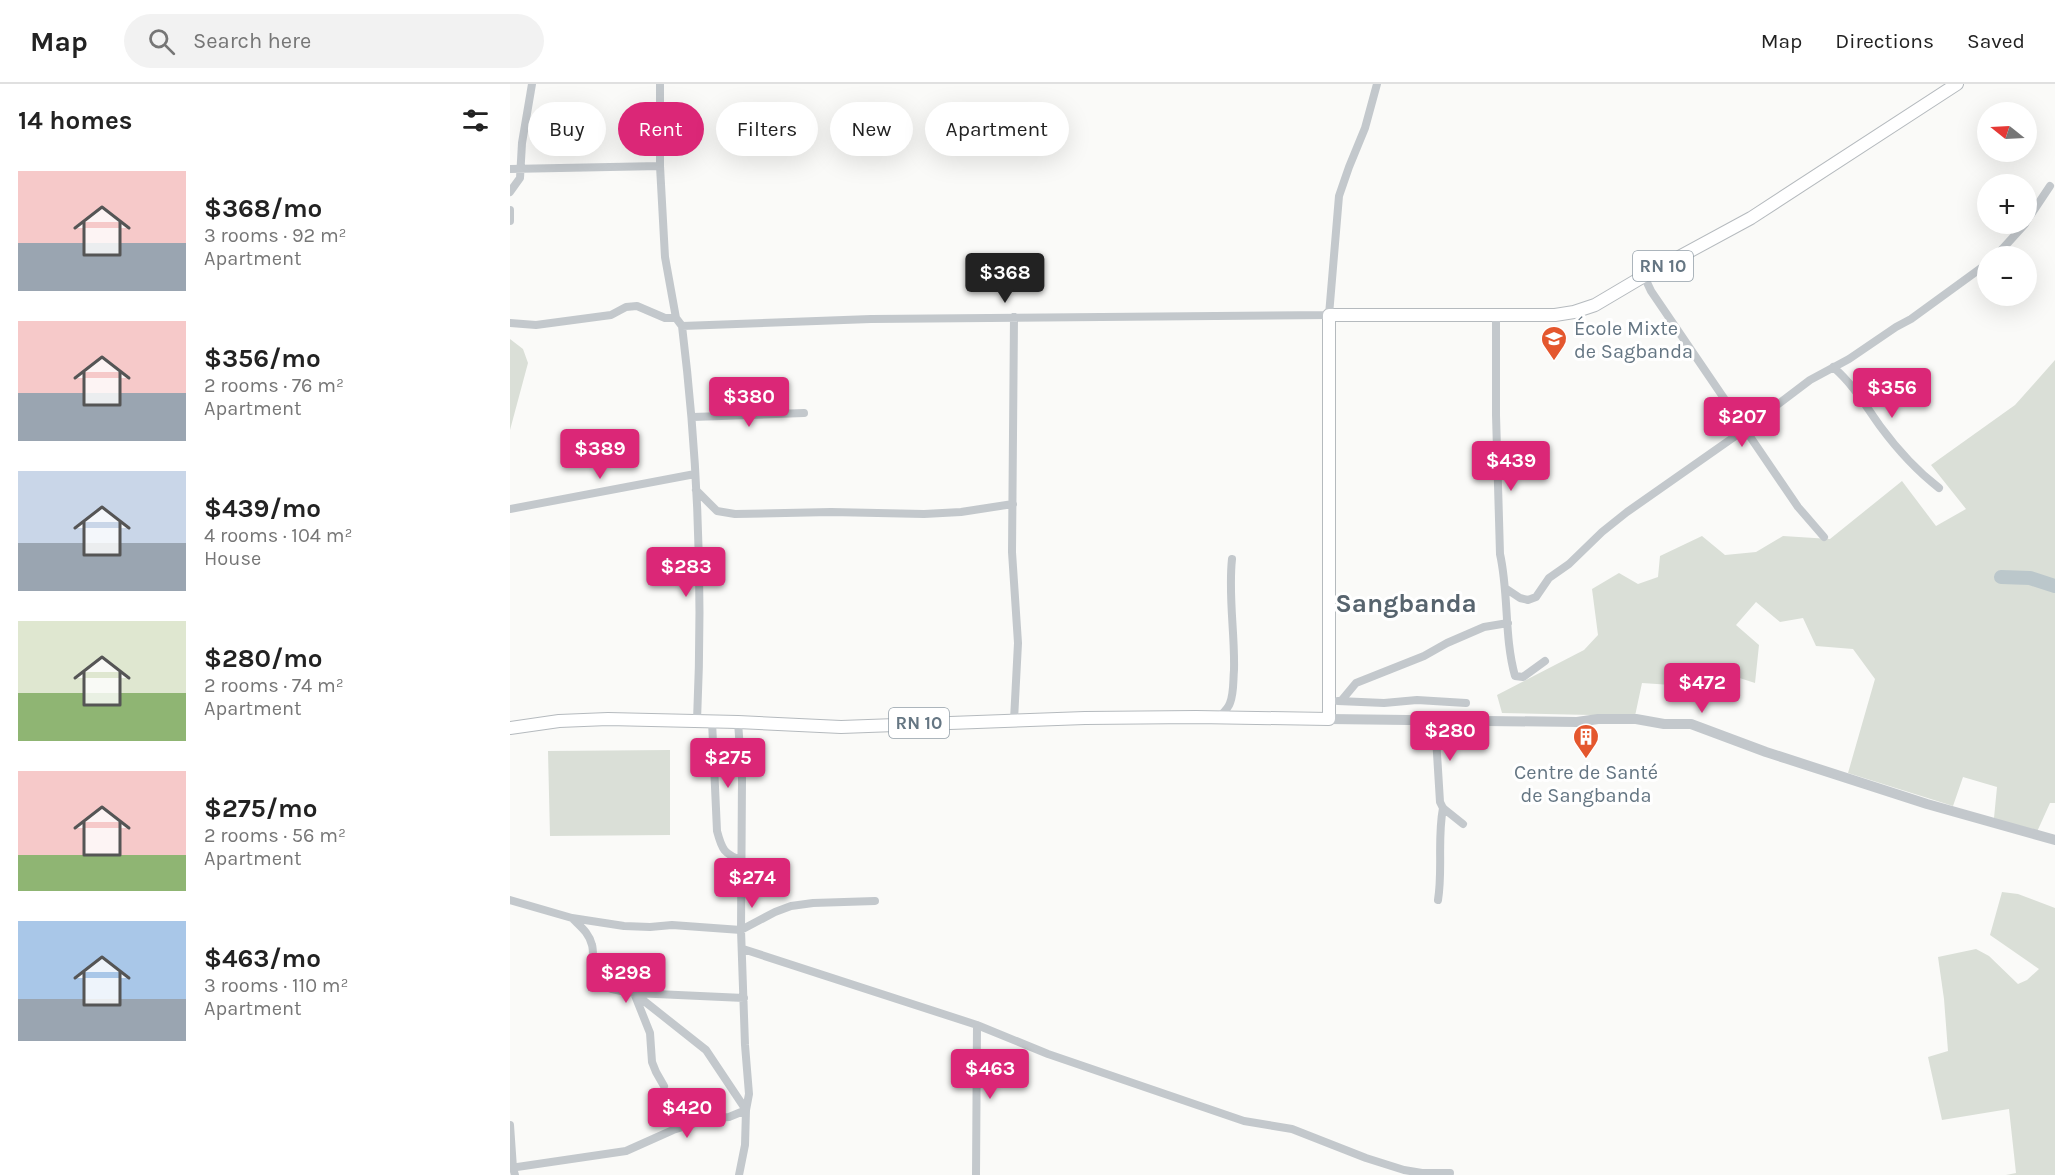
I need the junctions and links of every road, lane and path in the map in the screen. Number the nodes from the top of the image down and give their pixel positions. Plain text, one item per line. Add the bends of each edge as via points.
1 (532, 84) edge
2 (660, 84) edge
3 (1377, 84) edge
4 (1957, 84) edge
5 (660, 166) junction
6 (510, 169) edge
7 (520, 169) junction
8 (2050, 186) dead end
9 (510, 192) edge
10 (2037, 206) edge
11 (510, 210) edge
12 (510, 221) edge
13 (2016, 234) edge
14 (2005, 246) edge
15 (1977, 271) edge
16 (1644, 276) junction
17 (1329, 315) junction
18 (1496, 315) junction
19 (1014, 317) junction
20 (676, 318) junction
21 (510, 323) edge
22 (682, 326) junction
23 (1833, 367) junction
24 (804, 413) dead end
25 (693, 417) junction
26 (1744, 430) junction
27 (695, 474) junction
28 (1939, 488) dead end
29 (696, 490) junction
30 (1012, 504) junction
31 (510, 509) edge
32 (1824, 537) dead end
33 (1232, 559) dead end
34 (1505, 588) junction
35 (1508, 623) junction
36 (1545, 661) dead end
37 (1335, 701) junction
38 (1466, 703) dead end
39 (1219, 717) junction
40 (1329, 719) junction
41 (1014, 720) junction
42 (697, 721) junction
43 (712, 721) junction
44 (1435, 721) junction
45 (738, 722) junction
46 (510, 728) edge
47 (1443, 808) junction
48 (1463, 824) dead end
49 (2055, 840) edge
50 (743, 861) junction
51 (510, 900) edge
52 (1438, 900) dead end
53 (875, 902) dead end
54 (572, 918) junction
55 (741, 930) junction
56 (743, 949) junction
57 (634, 993) junction
58 (744, 998) junction
59 (977, 1025) junction
60 (664, 1086) dead end
61 (746, 1110) junction
62 (510, 1125) edge
63 (513, 1170) edge
64 (1450, 1173) dead end
65 (739, 1175) edge
66 (976, 1175) edge

1 - 7 street
2 - 5 street
3 - 17 street via 1339,196
4 - 16 main road, RN 10 via 1751,218
5 - 7 street
5 - 20 street via 665,257
6 - 7 street
7 - 9 street via 520,178
8 - 10 street
11 - 12 street
13 - 14 street
15 - 23 street via 1911,319
16 - 18 main road, RN 10 via 1595,305 1574,312
16 - 26 street
17 - 18 main road, RN 10
17 - 19 street
17 - 37 main road
18 - 34 street via 1499,527
19 - 22 street
19 - 30 street
20 - 21 street via 665,318 637,306 611,315 536,326
20 - 22 street
22 - 25 street
23 - 26 street
23 - 28 street via 1917,469
24 - 25 street
25 - 27 street
26 - 32 street
26 - 34 street via 1602,532 1549,578 1536,597 1520,598
27 - 29 street
27 - 31 street
29 - 30 street via 717,511 735,514 924,514
29 - 42 street via 701,644
30 - 41 street via 1018,643
33 - 39 street via 1233,688 1231,700
34 - 35 street
35 - 36 street via 1515,676 1523,677
35 - 37 street via 1484,627 1356,683
37 - 38 street
37 - 40 main road
39 - 40 main road, RN 10
39 - 41 main road, RN 10
40 - 44 street
41 - 45 main road, RN 10 via 841,727
42 - 43 main road, RN 10
42 - 46 main road, RN 10 via 608,719
43 - 45 main road, RN 10
43 - 50 street via 717,831 722,848 729,856
44 - 47 street
44 - 49 street via 1636,719 1691,724 1927,804
45 - 50 street
47 - 48 street
47 - 52 street
50 - 55 street
51 - 54 street
53 - 55 street via 791,906
54 - 55 street via 624,926
54 - 57 street via 587,932 598,983
55 - 56 street
56 - 58 street
56 - 59 street
57 - 58 street
57 - 60 street via 650,1033 652,1062
57 - 61 street via 706,1050
58 - 61 street via 749,1094
59 - 64 street via 1048,1054 1244,1121 1292,1129 1404,1170
59 - 66 street
61 - 63 street via 673,1130 626,1151
61 - 65 street
62 - 63 street

